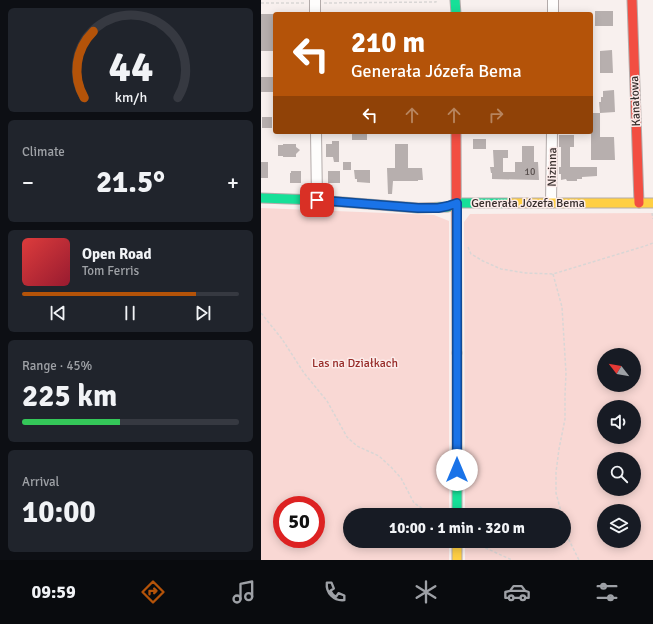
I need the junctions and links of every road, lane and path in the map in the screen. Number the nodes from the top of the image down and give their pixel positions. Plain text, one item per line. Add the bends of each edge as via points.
1 (436, 0) edge
2 (455, 0) edge
3 (553, 0) edge
4 (632, 0) edge
5 (315, 1) edge
6 (261, 3) edge
7 (315, 12) edge
8 (456, 12) edge
9 (553, 12) edge
10 (316, 134) edge
11 (456, 134) edge
12 (552, 134) edge
13 (261, 198) edge
14 (317, 200) junction
15 (457, 203) junction
16 (551, 203) junction
17 (639, 203) junction
18 (653, 203) edge
19 (653, 243) edge
20 (468, 246) dead end
21 (553, 274) junction
22 (261, 313) edge
23 (422, 508) edge
24 (457, 508) edge
25 (560, 508) edge
26 (571, 544) edge
27 (457, 548) edge
28 (486, 548) edge
29 (457, 560) edge
30 (512, 560) edge
31 (579, 560) edge

1 - 5 path
2 - 8 street
3 - 9 street
4 - 17 street, Kanałowa
5 - 6 path
5 - 7 street
10 - 14 street
11 - 15 street
12 - 16 street, Nizinna
13 - 14 street, Generała Józefa Bema
14 - 15 street, Generała Józefa Bema via 418,208 438,208
15 - 16 street, Generała Józefa Bema
15 - 24 street
16 - 17 street, Generała Józefa Bema
17 - 18 street, Generała Józefa Bema
19 - 21 path
20 - 21 path via 471,254 501,269
21 - 25 path via 562,307 566,373 565,419 556,472 556,493
22 - 23 path via 327,401 347,437 357,446 379,456 391,467 401,478 414,503
26 - 31 path
27 - 29 street
28 - 30 path

